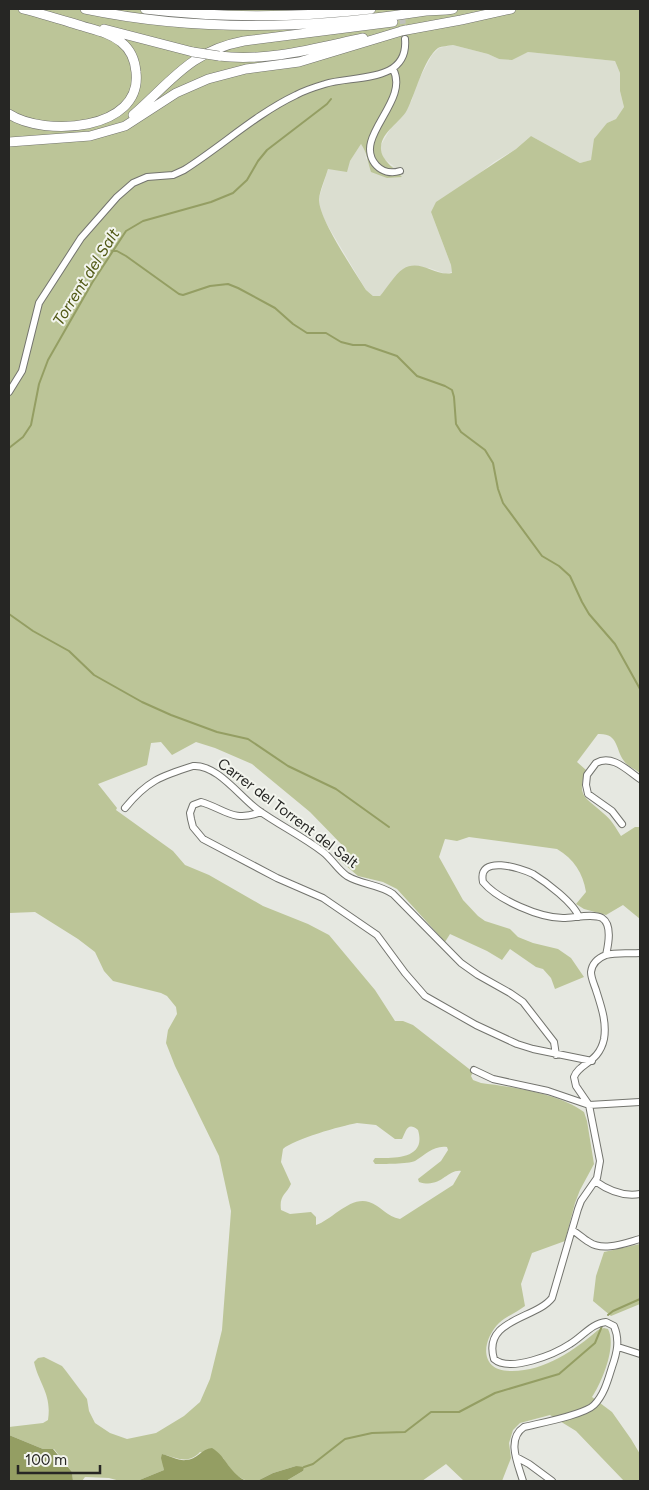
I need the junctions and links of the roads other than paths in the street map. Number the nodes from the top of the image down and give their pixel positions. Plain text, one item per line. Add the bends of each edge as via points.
1 (23, 9) edge
2 (85, 9) edge
3 (145, 9) edge
4 (371, 9) edge
5 (511, 9) edge
6 (449, 10) edge
7 (67, 21) junction
8 (405, 35) junction
9 (393, 69) junction
10 (9, 114) edge
11 (113, 128) junction
12 (9, 142) edge
13 (400, 171) dead end
14 (9, 392) edge
15 (640, 779) edge
16 (125, 808) dead end
17 (261, 812) junction
18 (622, 824) dead end
19 (579, 917) junction
20 (640, 953) edge
21 (606, 955) junction
22 (556, 1054) junction
23 (592, 1061) junction
24 (474, 1070) dead end
25 (640, 1102) edge
26 (589, 1105) junction
27 (595, 1181) junction
28 (640, 1194) edge
29 (572, 1230) junction
30 (640, 1239) edge
31 (618, 1347) junction
32 (640, 1354) edge
33 (516, 1457) junction
34 (523, 1481) edge
35 (552, 1481) edge

1 - 7 highway
2 - 6 highway via 144,19 274,26
3 - 4 highway via 203,15 281,16
5 - 8 highway
6 - 11 highway via 358,28 244,40 220,46 181,69 140,109
7 - 8 highway, bridge via 193,52 250,58
7 - 10 highway via 114,37 128,49 137,77 134,92 113,116 73,126 31,124
8 - 9 street via 404,51
8 - 11 highway via 299,62 246,69 208,79 176,93 125,126
9 - 13 street via 395,89 370,150 377,167 388,173
9 - 14 street via 380,75 336,81 302,92 272,108 184,170 139,180 124,190 81,238 42,298 22,371
11 - 12 highway via 90,136
15 - 18 street via 609,760 596,763 587,775 588,794 612,811
16 - 17 street, Carrer del Torrent del Salt via 151,782 199,766 210,769
17 - 22 street, Carrer del Torrent del Salt via 324,853 350,878 382,887 393,894 461,963 523,1002 554,1042
17 - 22 street via 229,814 200,802 193,805 190,814 193,827 210,844 323,898 377,935 425,996 498,1036
19 - 19 street via 556,918 522,906 486,886 483,871 490,866 504,866 528,872 546,883 573,907
19 - 21 street via 597,917 606,922 609,940
20 - 21 street
21 - 23 street via 597,960 591,972 605,1026 602,1047
22 - 23 street
23 - 26 street via 574,1077
24 - 26 street via 493,1079 548,1091
25 - 26 street
26 - 27 street via 600,1161
27 - 28 street via 618,1194
27 - 29 street via 582,1201
29 - 30 street via 600,1246
29 - 31 street via 552,1298 501,1328 492,1354 502,1364 547,1355 572,1343 600,1322 614,1326
31 - 32 street
31 - 33 street via 605,1387 595,1404 586,1411 520,1430 514,1442
33 - 34 street
33 - 35 street

